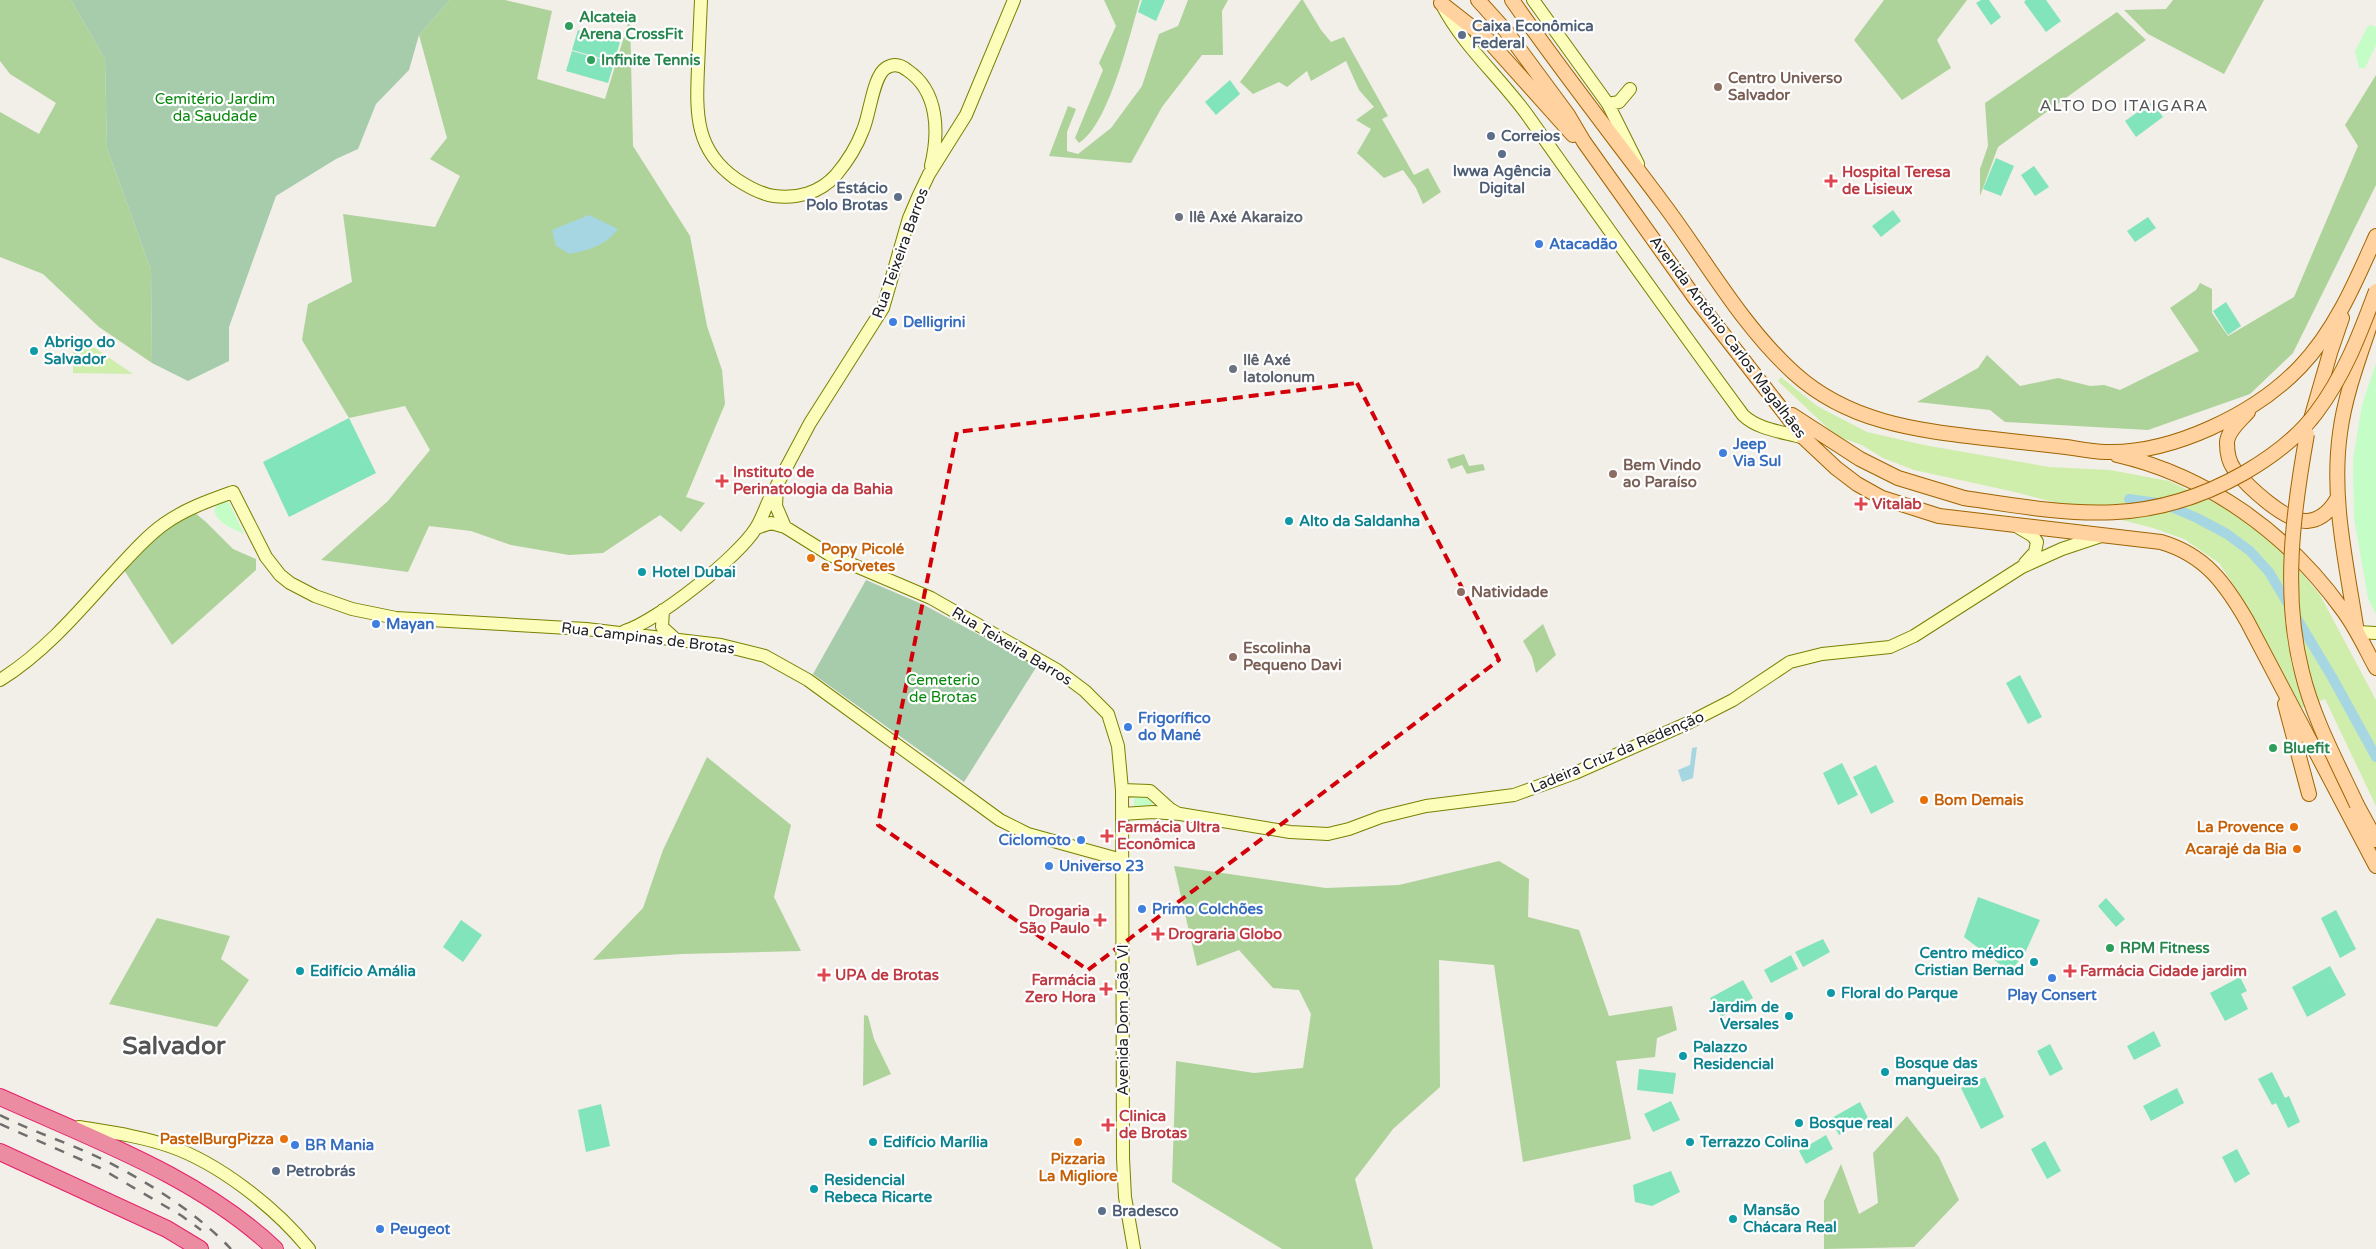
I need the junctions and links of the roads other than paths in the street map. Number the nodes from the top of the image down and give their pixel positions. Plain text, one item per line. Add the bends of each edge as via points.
1 (701, 0) edge
2 (1014, 0) edge
3 (1478, 0) edge
4 (1512, 0) edge
5 (1533, 0) edge
6 (1441, 1) edge
7 (1630, 89) dead end
8 (1608, 104) junction
9 (1584, 142) junction
10 (929, 174) junction
11 (1662, 203) junction
12 (2376, 236) edge
13 (2356, 280) junction
14 (2376, 291) edge
15 (2376, 306) edge
16 (2255, 404) junction
17 (1785, 411) junction
18 (1804, 438) junction
19 (2106, 452) junction
20 (777, 485) junction
21 (2337, 500) junction
22 (2010, 523) junction
23 (756, 528) junction
24 (785, 528) junction
25 (2104, 535) junction
26 (2022, 567) junction
27 (663, 610) junction
28 (621, 632) junction
29 (2357, 632) junction
30 (2376, 633) edge
31 (674, 638) junction
32 (2376, 668) edge
33 (2277, 677) junction
34 (0, 680) edge
35 (1122, 790) junction
36 (2309, 794) dead end
37 (1155, 795) junction
38 (1153, 812) junction
39 (1122, 814) junction
40 (1180, 814) junction
41 (2376, 840) edge
42 (1122, 860) junction
43 (2376, 866) edge
44 (0, 1098) edge
45 (54, 1122) junction
46 (0, 1152) edge
47 (200, 1249) edge
48 (275, 1249) edge
49 (309, 1249) edge
50 (1134, 1249) edge

1 - 10 main road via 696,102 700,130 715,162 728,174 770,196 797,197 812,192 835,177 855,148 870,113 877,79 886,68 899,65 921,83 934,110 935,148
2 - 10 main road, Rua Teixeira Barros via 966,115
3 - 9 main road, Avenida Antônio Carlos Magalhães via 1506,31 1568,114
4 - 11 main road, Avenida Antônio Carlos Magalhães
5 - 8 main road, Avenida Antônio Carlos Magalhães
6 - 9 main road via 1487,39 1571,133
6 - 18 main road, Avenida Antônio Carlos Magalhães via 1453,26 1522,108 1661,305 1750,422
7 - 8 main road via 1619,102
8 - 11 main road, Avenida Antônio Carlos Magalhães
9 - 17 main road, Avenida Antônio Carlos Magalhães via 1695,298
10 - 20 main road, Rua Teixeira Barros via 909,218 883,308 801,437
11 - 19 main road, Avenida Antônio Carlos Magalhães via 1762,340 1794,373 1833,402 1858,414 1910,428
12 - 13 main road, Avenida Antônio Carlos Magalhães
13 - 16 main road, Avenida Antônio Carlos Magalhães via 2333,322 2301,366
13 - 41 main road, bridge via 2330,352 2299,476 2292,541 2292,622 2313,708
14 - 17 main road, bridge via 2350,359 2316,414 2272,456 2215,489 2156,508 2120,513 2041,509 1964,498 1898,478 1860,459
15 - 21 main road via 2344,407
16 - 19 main road, Avenida Antônio Carlos Magalhães via 2192,435 2146,448
16 - 21 main road via 2228,438 2229,457 2234,468 2284,514 2301,521 2322,517
17 - 18 main road, Avenida Antônio Carlos Magalhães
18 - 22 main road, Avenida Antônio Carlos Magalhães via 1836,468 1882,498 1939,516
19 - 29 main road via 2190,481 2247,513 2310,570
20 - 23 main road
20 - 24 main road, Rua Teixeira Barros via 776,506
21 - 29 main road
22 - 25 main road, Avenida Antônio Carlos Magalhães
22 - 26 main road, Ladeira Cruz da Redenção via 2037,542 2035,552
23 - 24 main road, Rua Teixeira Barros via 770,523
23 - 27 main road via 728,559
24 - 35 main road, Rua Teixeira Barros via 830,555 931,598 1031,655 1085,691 1108,714 1114,730
25 - 26 main road, Ladeira Cruz da Redenção
25 - 33 main road, Avenida Antônio Carlos Magalhães via 2160,542 2180,548 2202,562 2232,594
26 - 40 main road, Ladeira Cruz da Redenção via 1914,636 1890,647 1814,655 1790,662 1733,700 1688,723 1575,773 1514,795 1426,806 1328,834 1290,832
27 - 28 main road via 643,624
27 - 31 main road via 662,627
28 - 31 main road, Rua Campinas de Brotas
28 - 34 main road, Rua Campinas de Brotas via 539,624 417,620 371,614 330,602 280,575 266,558 233,492 192,507 163,524 62,628
29 - 30 main road
29 - 32 main road
31 - 42 main road, Rua Campinas de Brotas via 722,645 773,660 815,685 1000,820 1028,834
33 - 36 main road
33 - 43 main road
35 - 37 main road, Ladeira Cruz da Redenção via 1143,790
35 - 39 main road, Avenida Dom João VI
37 - 38 main road via 1158,806
37 - 40 main road, Ladeira Cruz da Redenção
38 - 39 main road, Ladeira Cruz da Redenção
38 - 40 main road, Ladeira Cruz da Redenção
39 - 42 main road, Avenida Dom João VI
42 - 50 main road, Avenida Dom João VI via 1123,1158 1125,1196
44 - 45 highway
45 - 48 highway via 192,1186 241,1220
45 - 49 main road via 141,1138 182,1151 254,1195 272,1209
46 - 47 highway via 167,1229

